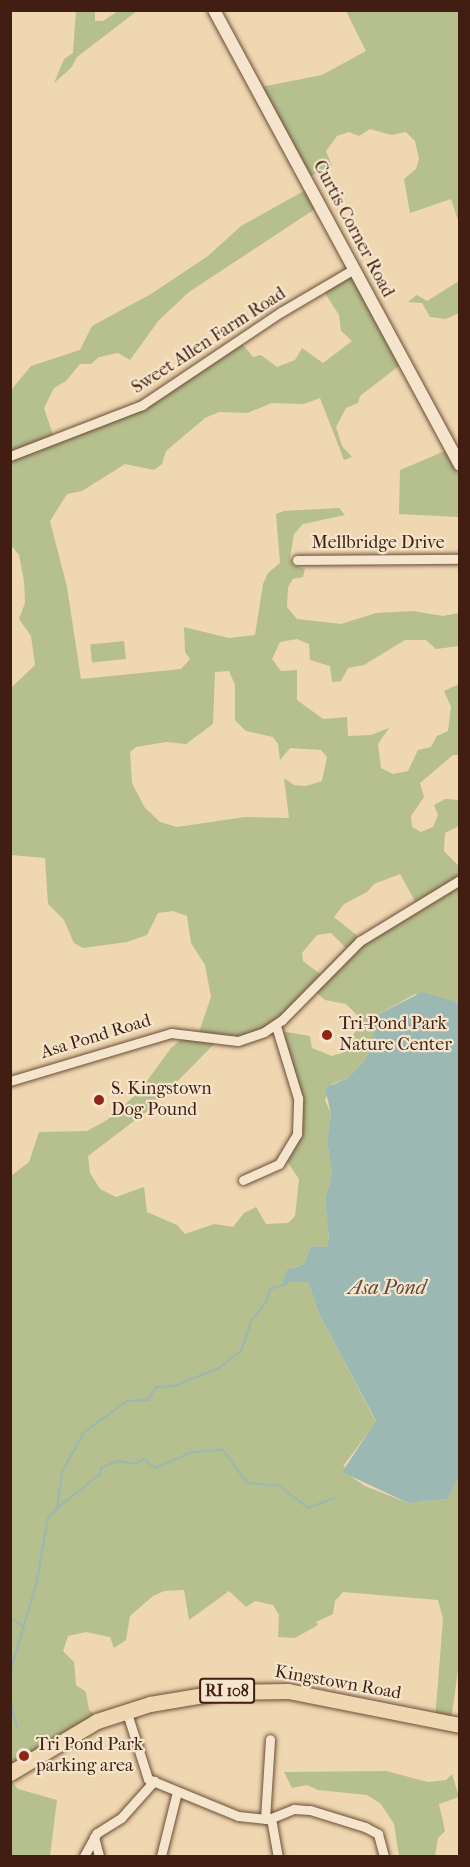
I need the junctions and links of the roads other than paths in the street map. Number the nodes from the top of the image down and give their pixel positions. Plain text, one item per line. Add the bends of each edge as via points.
1 (214, 10) edge
2 (354, 269) junction
3 (10, 456) edge
4 (459, 465) edge
5 (459, 559) edge
6 (297, 560) dead end
7 (459, 880) edge
8 (276, 1026) junction
9 (10, 1081) edge
10 (243, 1180) dead end
11 (126, 1710) junction
12 (459, 1725) edge
13 (270, 1738) dead end
14 (10, 1773) edge
15 (154, 1781) junction
16 (177, 1792) junction
17 (268, 1818) junction
18 (94, 1837) junction
19 (84, 1857) edge
20 (99, 1857) edge
21 (160, 1857) edge
22 (278, 1857) edge
23 (384, 1857) edge

1 - 2 street, Curtis Corner Road
2 - 3 street, Sweet Allen Farm Road via 281,312 142,405
2 - 4 street, Curtis Corner Road
5 - 6 street, Mellbridge Drive
7 - 8 street, Asa Pond Road via 360,941
8 - 9 street, Asa Pond Road via 238,1041 184,1033 152,1036
8 - 10 street via 298,1098 297,1134 279,1164
11 - 12 main road, Kingstown Road / RI 108 via 196,1695 268,1690
11 - 14 main road, Kingstown Road / RI 108 via 75,1732
11 - 15 street via 143,1770
13 - 17 street
15 - 16 street
15 - 18 street via 121,1818
16 - 17 street via 238,1816
16 - 21 street
17 - 22 street
17 - 23 street via 294,1809 310,1809 365,1827 378,1834
18 - 19 street
18 - 20 street

